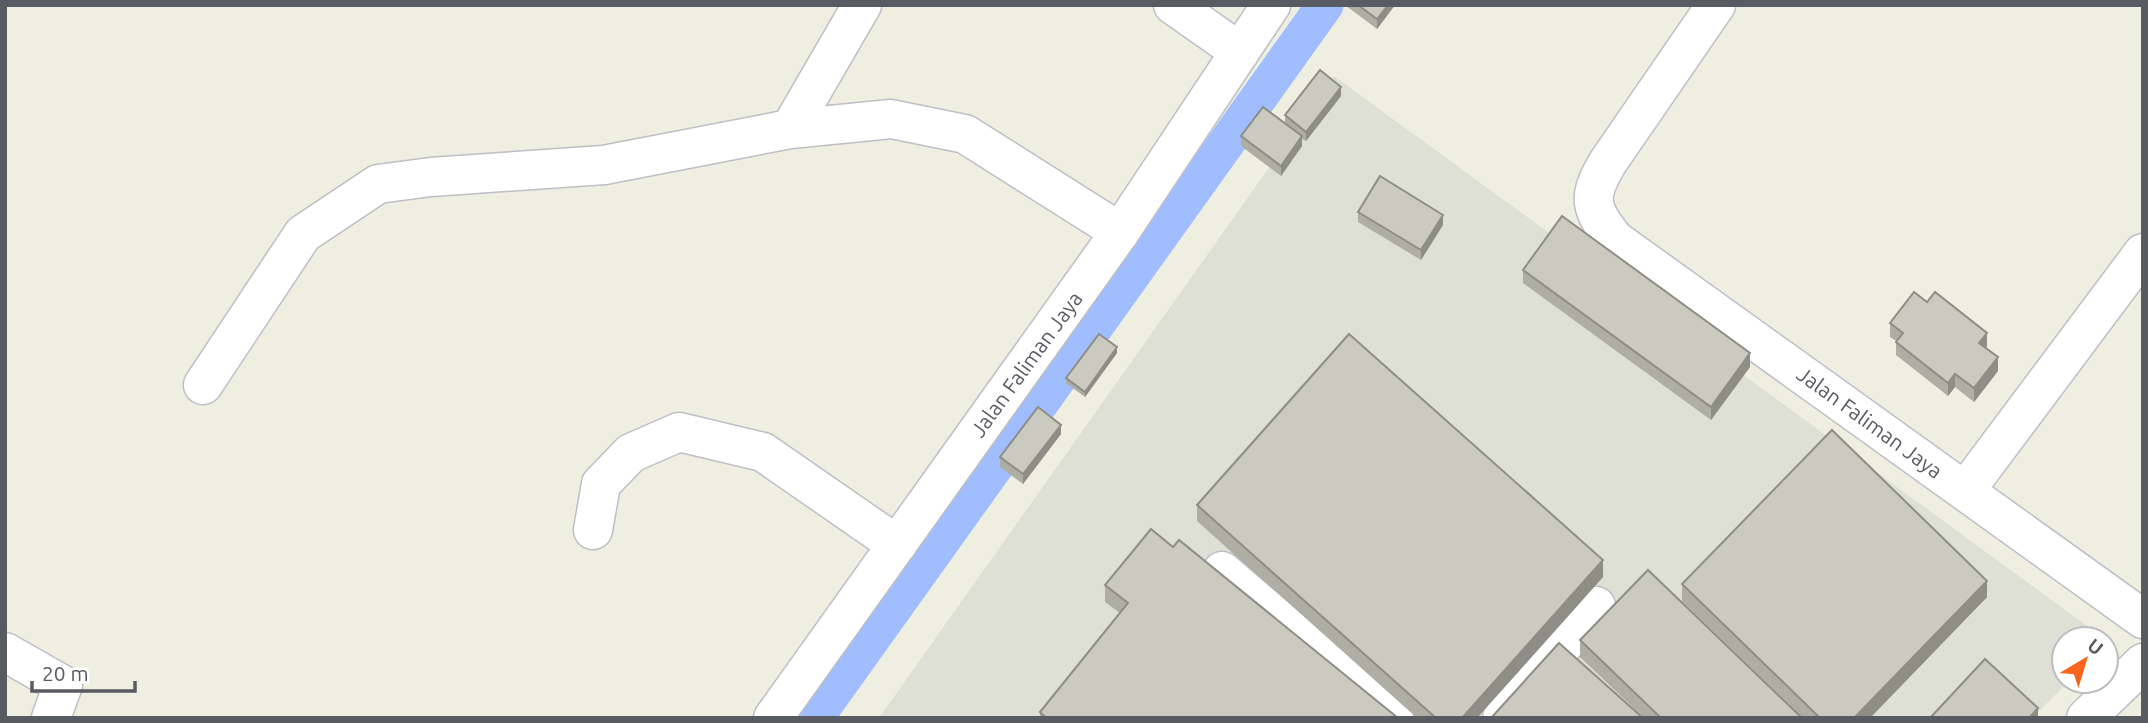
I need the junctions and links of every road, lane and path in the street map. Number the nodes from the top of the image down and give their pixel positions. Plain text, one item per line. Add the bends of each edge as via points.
1 (862, 5) edge
2 (1173, 5) edge
3 (1271, 5) edge
4 (1716, 5) edge
5 (1240, 52) junction
6 (790, 129) junction
7 (1120, 232) junction
8 (2143, 253) edge
9 (203, 385) dead end
10 (1965, 491) junction
11 (593, 530) dead end
12 (897, 545) junction
13 (1222, 571) edge
14 (1596, 606) dead end
15 (2143, 619) edge
16 (5, 652) edge
17 (2143, 663) edge
18 (51, 718) edge
19 (773, 718) edge
20 (1394, 718) edge
21 (1502, 718) edge
22 (2086, 718) edge

1 - 6 street
2 - 5 street
3 - 5 street, Jalan Faliman Jaya
4 - 10 street, Jalan Faliman Jaya via 1595,184 1593,198 1601,222 1615,240
5 - 7 street, Jalan Faliman Jaya
6 - 7 street via 891,119 965,134
6 - 9 street via 604,165 378,184 303,234
7 - 12 street, Jalan Faliman Jaya
8 - 10 street
10 - 15 street, Jalan Faliman Jaya
11 - 12 street via 601,484 631,453 678,432 763,452
12 - 19 street, Jalan Faliman Jaya
13 - 20 street
14 - 21 street
16 - 18 street via 63,685
17 - 22 street

